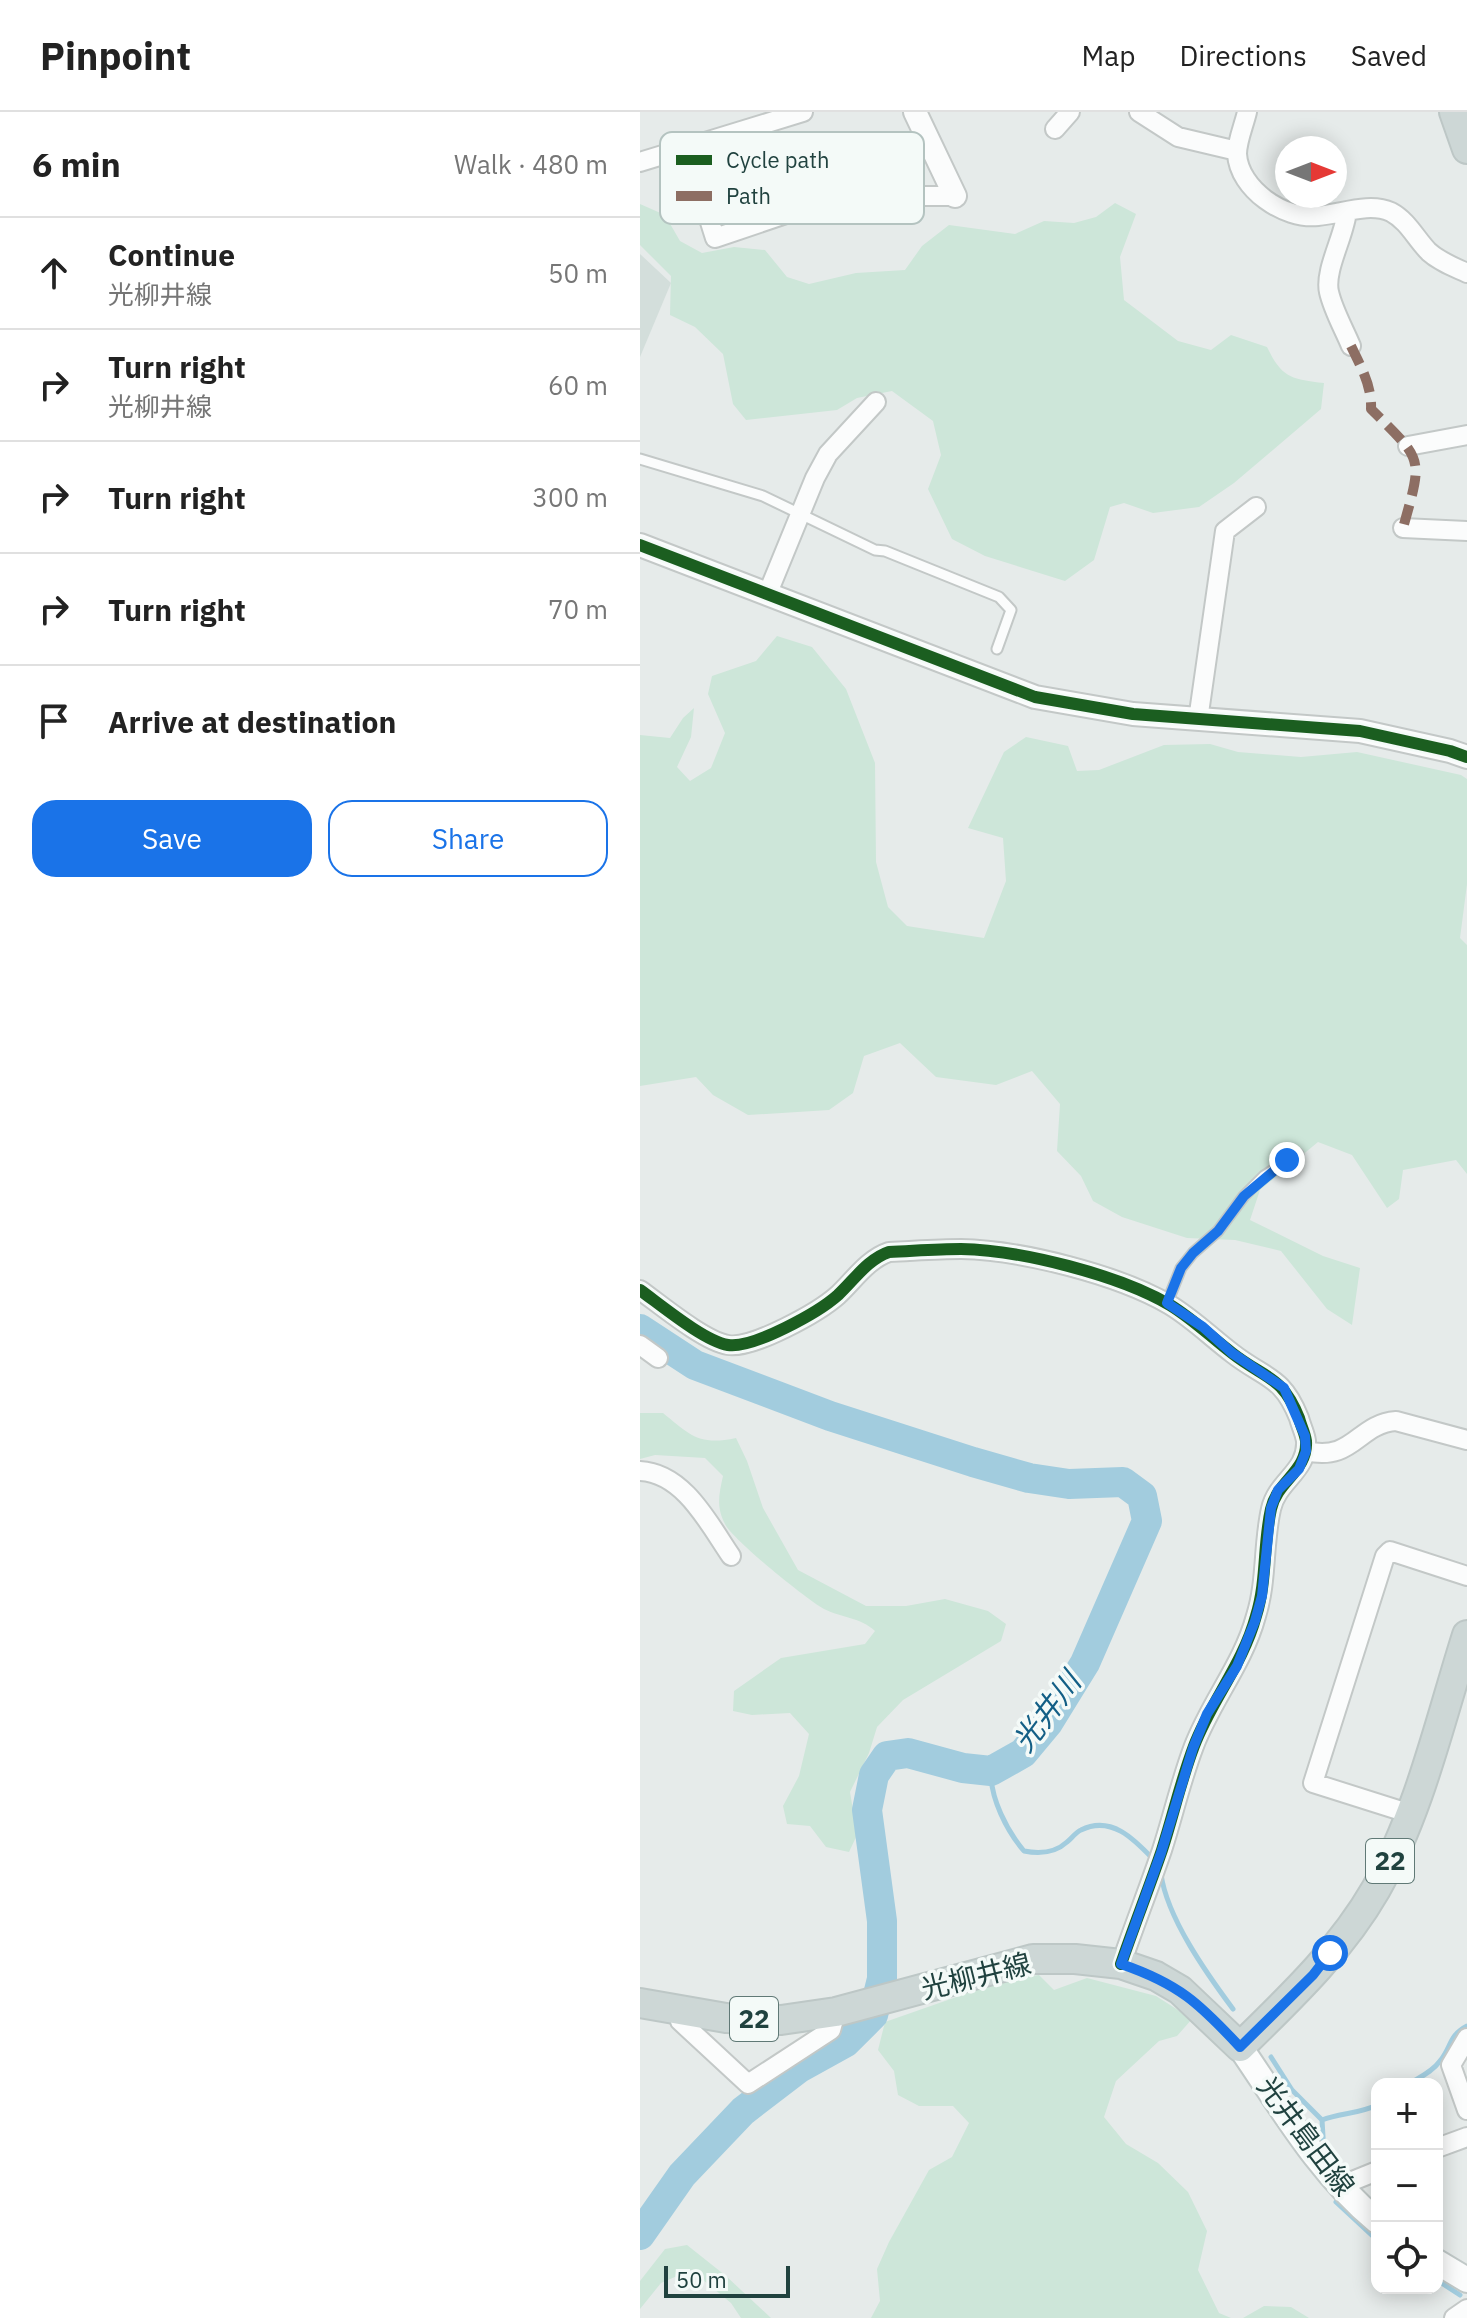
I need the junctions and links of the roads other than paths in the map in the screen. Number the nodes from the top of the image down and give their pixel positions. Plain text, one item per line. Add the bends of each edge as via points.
1 (802, 112) edge
2 (915, 112) edge
3 (1070, 112) edge
4 (1139, 112) edge
5 (1247, 112) edge
6 (1454, 112) edge
7 (1055, 129) dead end
8 (740, 132) edge
9 (1467, 149) edge
10 (1237, 151) junction
11 (660, 156) edge
12 (640, 162) edge
13 (924, 196) edge
14 (955, 196) joint
15 (1347, 211) junction
16 (711, 224) edge
17 (756, 224) edge
18 (1467, 273) edge
19 (1351, 346) dead end
20 (876, 402) dead end
21 (1467, 435) edge
22 (1408, 446) dead end
23 (640, 459) edge
24 (1256, 507) dead end
25 (801, 514) junction
26 (1403, 528) dead end
27 (1467, 531) edge
28 (640, 545) edge
29 (767, 595) junction
30 (997, 649) dead end
31 (1198, 720) junction
32 (1467, 757) edge
33 (1298, 1154) dead end
34 (640, 1290) edge
35 (1167, 1303) junction
36 (640, 1345) edge
37 (658, 1358) dead end
38 (1467, 1440) edge
39 (1306, 1451) junction
40 (640, 1471) edge
41 (731, 1556) dead end
42 (1467, 1576) edge
43 (1467, 1635) edge
44 (1411, 1814) junction
45 (1121, 1964) junction
46 (640, 2003) edge
47 (677, 2009) junction
48 (836, 2012) junction
49 (1467, 2038) edge
50 (1240, 2047) junction
51 (1467, 2110) edge
52 (1467, 2137) edge
53 (1443, 2146) edge
54 (1371, 2173) edge
55 (1340, 2186) junction
56 (1371, 2215) edge
57 (1443, 2266) edge
58 (1467, 2280) edge
59 (1467, 2309) edge
60 (1454, 2318) edge

1 - 8 street
2 - 14 street
3 - 7 street
4 - 10 street via 1178,137
5 - 10 street
6 - 9 main road
10 - 15 street via 1248,183 1282,209 1315,217
11 - 12 street
13 - 14 street
15 - 18 street via 1391,212 1430,253
15 - 19 street via 1328,290
16 - 17 street via 715,238
20 - 25 street via 828,454
21 - 22 street
23 - 25 lane via 763,496
24 - 31 street via 1225,531
25 - 29 street
25 - 30 lane via 875,550 999,597 1011,610
26 - 27 street
28 - 29 street
29 - 31 street via 1035,697
31 - 32 street via 1360,731
33 - 35 lane via 1264,1176 1193,1253
34 - 35 street via 731,1346 813,1315 889,1252 986,1251 1077,1269
35 - 39 street via 1284,1388 1305,1436
36 - 37 street
38 - 39 street via 1396,1421 1328,1455
39 - 45 street via 1271,1508 1255,1621 1193,1748
40 - 41 street via 680,1489
42 - 44 street via 1390,1551 1385,1556 1313,1783
43 - 44 main road, 22
44 - 50 main road, 22 via 1375,1891 1347,1932 1313,1975
45 - 48 main road, 光柳井線 / 22 via 1033,1959
45 - 50 main road, 光柳井線 / 22 via 1180,1990
46 - 47 main road, 光柳井線 / 22
47 - 48 main road, 光柳井線 / 22 via 781,2020
47 - 48 street via 680,2021 748,2084 831,2030
49 - 51 street via 1451,2065
50 - 55 main road, 光井島田線 via 1314,2157
52 - 53 street
54 - 55 street
55 - 56 main road, 光井島田線
57 - 58 main road
59 - 60 street

